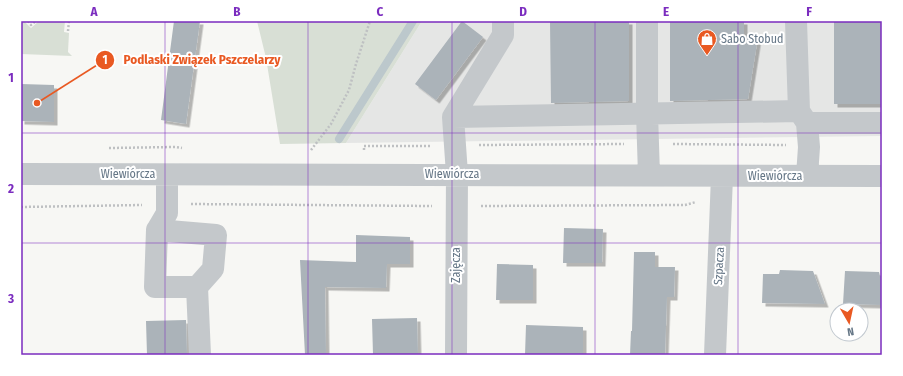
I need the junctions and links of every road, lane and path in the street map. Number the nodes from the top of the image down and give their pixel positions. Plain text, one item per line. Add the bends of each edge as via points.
1 (28, 21) edge
2 (36, 21) edge
3 (69, 21) edge
4 (370, 21) edge
5 (503, 21) edge
6 (647, 21) edge
7 (796, 21) edge
8 (68, 31) dead end
9 (647, 113) junction
10 (453, 117) junction
11 (803, 117) junction
12 (882, 123) edge
13 (647, 144) junction
14 (455, 145) junction
15 (809, 147) junction
16 (123, 148) dead end
17 (182, 149) dead end
18 (310, 151) dead end
19 (364, 151) dead end
20 (21, 174) edge
21 (457, 174) junction
22 (166, 175) junction
23 (649, 175) junction
24 (722, 176) junction
25 (808, 176) junction
26 (882, 176) edge
27 (722, 200) junction
28 (166, 204) junction
29 (456, 206) junction
30 (21, 207) edge
31 (157, 230) junction
32 (197, 287) junction
33 (200, 355) edge
34 (456, 355) edge
35 (715, 355) edge

1 - 2 path via 31,25
3 - 8 path
4 - 18 path via 350,90 331,124
5 - 10 street via 503,35
6 - 9 street
7 - 11 street
9 - 10 street
9 - 11 street
9 - 13 street
10 - 14 street, Zajęcza
11 - 12 street
11 - 15 street
13 - 14 path
13 - 15 path via 776,144
13 - 23 street
14 - 19 path via 364,146
14 - 21 street, Zajęcza
15 - 25 street
16 - 17 path
20 - 22 street, Wiewiórcza
21 - 22 street, Wiewiórcza
21 - 23 street, Wiewiórcza
21 - 29 street, Zajęcza
22 - 28 street
23 - 24 street, Wiewiórcza
24 - 25 street, Wiewiórcza
24 - 27 street, Szpacza
25 - 26 street, Wiewiórcza
27 - 29 path via 685,205
27 - 35 street, Szpacza
28 - 29 path
28 - 30 path
28 - 31 street via 167,213
29 - 34 street, Zajęcza
31 - 32 street via 155,287
31 - 32 street via 216,235 213,269
32 - 33 street

